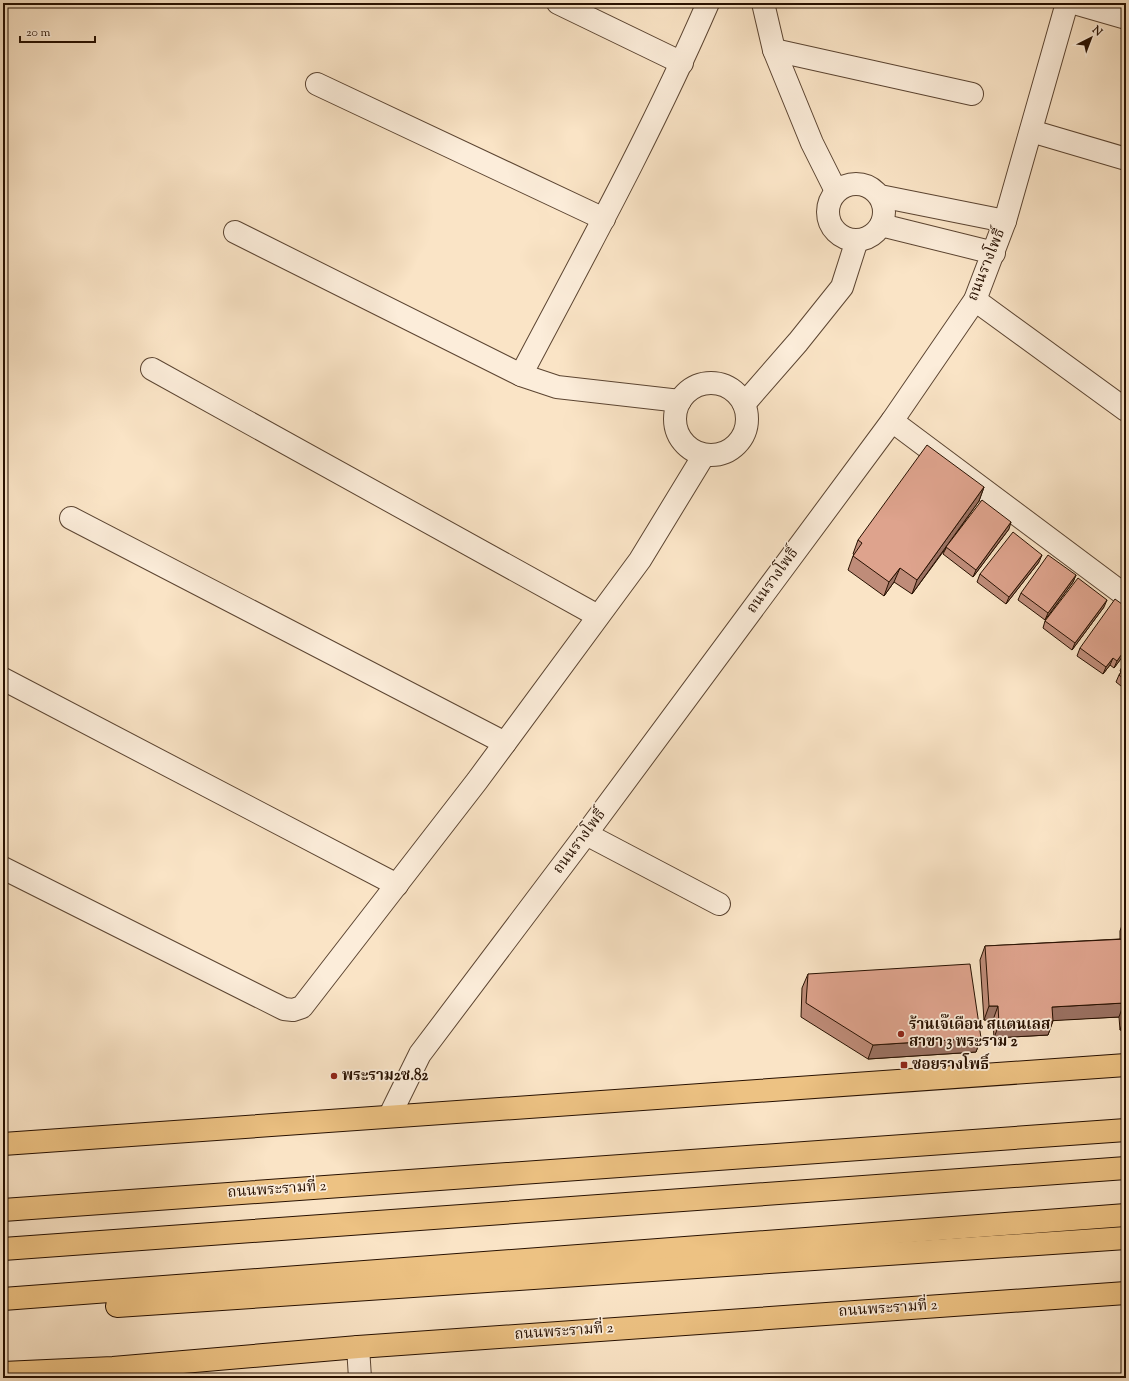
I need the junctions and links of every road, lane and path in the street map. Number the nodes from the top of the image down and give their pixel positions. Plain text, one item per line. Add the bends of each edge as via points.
1 (558, 3) edge
2 (708, 3) edge
3 (763, 3) edge
4 (1067, 3) edge
5 (1074, 3) edge
6 (1126, 18) edge
7 (774, 50) junction
8 (682, 62) junction
9 (317, 84) dead end
10 (972, 94) dead end
11 (1031, 131) junction
12 (1126, 159) edge
13 (836, 191) junction
14 (880, 196) junction
15 (604, 219) junction
16 (1005, 221) junction
17 (882, 225) junction
18 (235, 232) dead end
19 (857, 240) junction
20 (994, 253) junction
21 (975, 300) junction
22 (152, 369) dead end
23 (521, 374) junction
24 (680, 401) junction
25 (744, 404) junction
26 (1126, 410) edge
27 (892, 421) junction
28 (704, 455) junction
29 (71, 518) dead end
30 (1126, 596) edge
31 (598, 616) junction
32 (3, 679) edge
33 (505, 743) junction
34 (586, 834) junction
35 (3, 868) edge
36 (397, 885) junction
37 (719, 904) dead end
38 (1126, 1065) edge
39 (390, 1115) junction
40 (1126, 1130) edge
41 (3, 1144) edge
42 (1126, 1168) edge
43 (3, 1210) edge
44 (1126, 1215) edge
45 (1126, 1238) edge
46 (3, 1249) edge
47 (1126, 1293) edge
48 (3, 1299) edge
49 (3, 1313) edge
50 (358, 1347) junction
51 (3, 1373) edge
52 (109, 1373) edge
53 (360, 1378) edge

1 - 8 street
2 - 8 street
3 - 7 street
4 - 11 street, ถนนรางโพธิ์
5 - 6 street
7 - 10 street
7 - 13 street via 812,142
8 - 15 street
9 - 15 street
11 - 12 street
11 - 16 street, ถนนรางโพธิ์
13 - 14 street via 845,185 864,184
13 - 19 street via 827,208 830,222 839,234
14 - 16 street
14 - 17 street via 884,205
15 - 23 street
16 - 20 street, ถนนรางโพธิ์
17 - 19 street via 867,238
17 - 20 street
18 - 23 street
19 - 25 street via 842,287
20 - 21 street, ถนนรางโพธิ์
21 - 26 street
21 - 27 street, ถนนรางโพธิ์
22 - 31 street
23 - 24 street via 557,386
24 - 25 street via 686,392 696,386 718,383 738,395
24 - 28 street via 675,412 678,434 693,451
25 - 28 street via 748,415 743,437 736,446 726,452
27 - 30 street
27 - 34 street, ถนนรางโพธิ์
28 - 31 street via 640,560
29 - 33 street
31 - 33 street
32 - 36 street
33 - 36 street
34 - 37 street
34 - 39 street, ถนนรางโพธิ์ via 420,1054
35 - 36 street via 284,1009 293,1010 302,1007
38 - 39 main road
39 - 41 main road
40 - 43 main road, ถนนพระรามที่ 2
42 - 46 main road
44 - 48 main road
45 - 49 main road
47 - 50 main road, ถนนพระรามที่ 2
50 - 52 main road, ถนนพระรามที่ 2
50 - 53 street
51 - 52 main road, ถนนพระรามที่ 2

